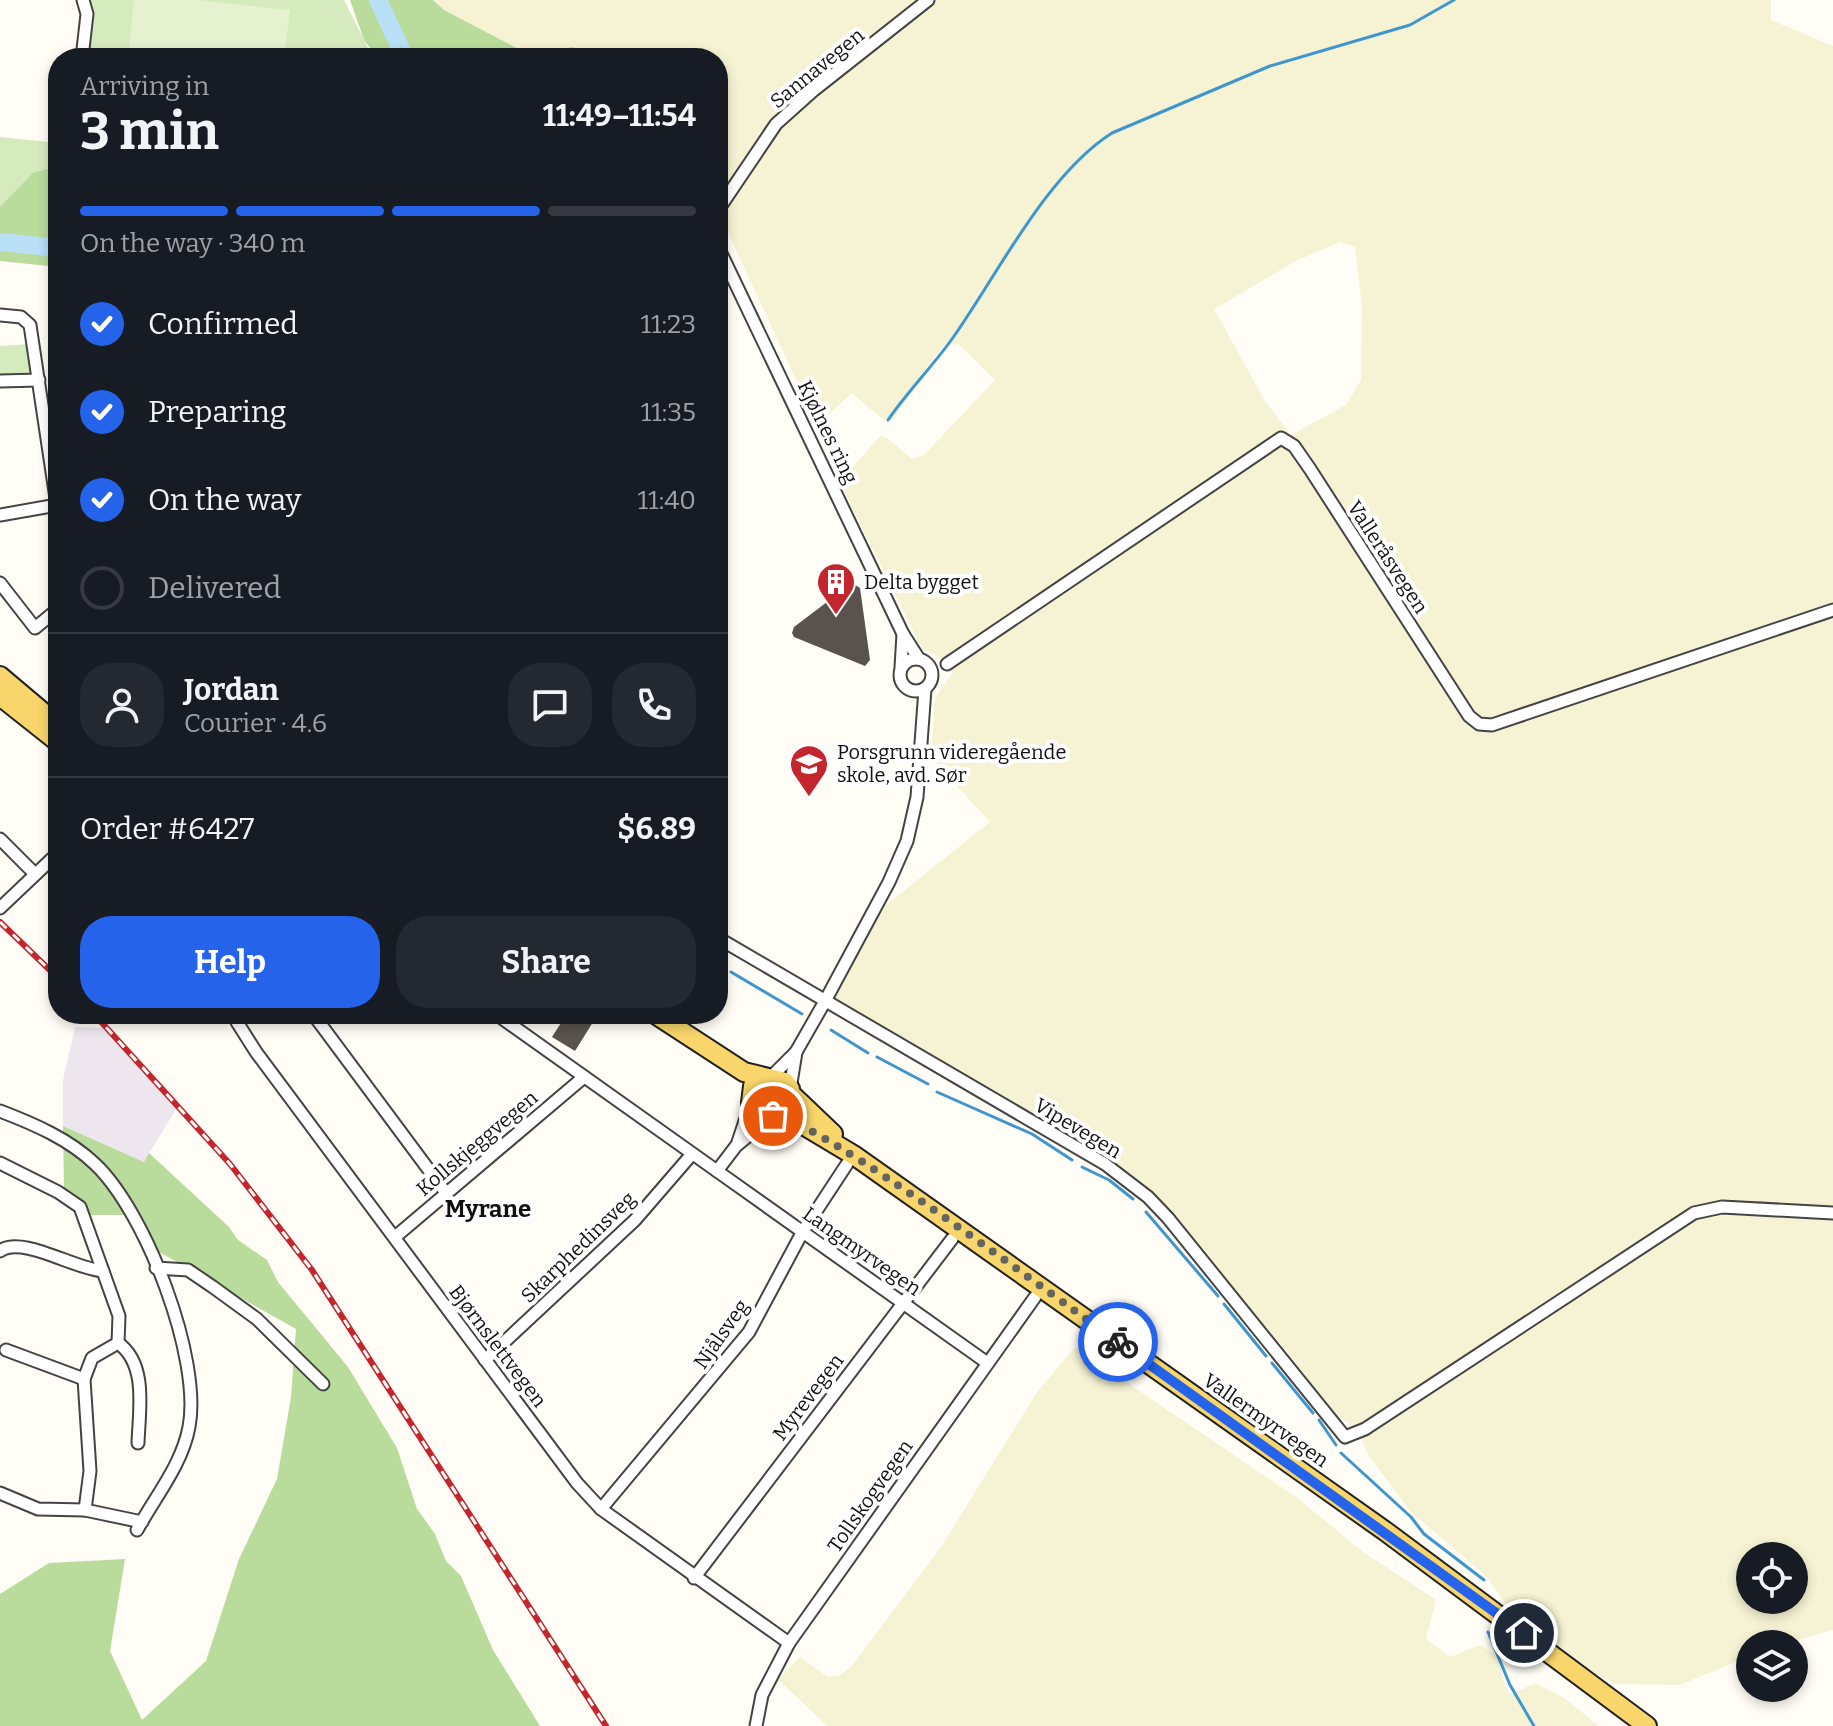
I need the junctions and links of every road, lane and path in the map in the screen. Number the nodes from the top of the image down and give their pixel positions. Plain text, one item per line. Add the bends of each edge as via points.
1 (83, 0) edge
2 (928, 0) edge
3 (911, 6) edge
4 (83, 48) edge
5 (728, 195) edge
6 (728, 268) edge
7 (0, 315) edge
8 (39, 380) junction
9 (0, 381) edge
10 (48, 444) edge
11 (48, 510) edge
12 (0, 515) edge
13 (0, 583) edge
14 (1833, 610) edge
15 (48, 617) edge
16 (903, 634) junction
17 (919, 659) junction
18 (947, 664) dead end
19 (901, 667) junction
20 (925, 689) junction
21 (911, 690) junction
22 (3, 694) edge
23 (922, 715) junction
24 (48, 719) edge
25 (48, 733) edge
26 (0, 839) edge
27 (48, 862) edge
28 (35, 874) junction
29 (0, 908) edge
30 (728, 944) edge
31 (824, 1003) junction
32 (238, 1024) edge
33 (320, 1024) edge
34 (510, 1024) edge
35 (656, 1024) edge
36 (670, 1024) edge
37 (796, 1052) junction
38 (584, 1077) junction
39 (768, 1077) junction
40 (790, 1092) junction
41 (751, 1101) junction
42 (0, 1111) edge
43 (775, 1116) junction
44 (736, 1146) junction
45 (692, 1154) junction
46 (851, 1160) junction
47 (0, 1163) edge
48 (717, 1171) junction
49 (446, 1193) junction
50 (1833, 1213) edge
51 (803, 1231) junction
52 (395, 1237) junction
53 (952, 1239) dead end
54 (0, 1251) edge
55 (156, 1268) junction
56 (103, 1271) junction
57 (1035, 1297) dead end
58 (903, 1301) junction
59 (118, 1343) junction
60 (6, 1350) dead end
61 (485, 1360) junction
62 (986, 1362) junction
63 (84, 1379) junction
64 (323, 1384) dead end
65 (138, 1443) dead end
66 (0, 1493) edge
67 (601, 1509) junction
68 (85, 1510) junction
69 (694, 1578) junction
70 (789, 1643) junction
71 (756, 1726) edge
72 (1647, 1726) edge

1 - 4 street
2 - 3 street, Sannavegen
3 - 5 street, Sannavegen via 776,124
6 - 16 street, Kjølnes ring
7 - 8 street via 27,320
8 - 9 street
8 - 10 street
11 - 12 street
13 - 15 street via 35,628
14 - 18 street, Valleråsvegen via 1492,725 1479,724 1310,469 1294,446 1281,438
16 - 17 street, Kjølnes ring
16 - 19 street, Kjølnes ring
17 - 19 street
17 - 20 street via 932,672
19 - 21 street via 902,684
20 - 21 street
20 - 23 street
21 - 23 street
22 - 24 main road
22 - 25 main road
23 - 31 street via 920,769 907,841
26 - 28 street
27 - 28 street
28 - 29 street
30 - 31 street, Vipevegen
31 - 37 street
31 - 50 street, Vipevegen via 1105,1164 1141,1191 1345,1437 1365,1429 1694,1213 1722,1207
32 - 52 street, Bjørnslettvegen
33 - 49 street
34 - 38 street, Langmyrvegen
35 - 41 main road via 730,1074
36 - 39 main road via 734,1067
37 - 39 street
37 - 40 street
38 - 45 street, Langmyrvegen
38 - 49 street, Kollskjeggvegen
39 - 40 main road via 781,1079
39 - 41 main road via 753,1086
40 - 43 main road via 788,1107
40 - 46 main road, Vallermyrvegen
41 - 43 main road via 759,1113
41 - 44 street
42 - 55 street via 65,1141 96,1165 122,1197
43 - 44 street
43 - 46 main road, Vallermyrvegen via 800,1123
44 - 48 street
45 - 48 street, Langmyrvegen
45 - 61 street, Skarphedinsveg via 635,1220
46 - 51 street, Njålsveg
46 - 72 main road, Vallermyrvegen via 1415,1553
47 - 56 street via 80,1207
48 - 51 street, Langmyrvegen
49 - 52 street, Kollskjeggvegen
51 - 58 street, Langmyrvegen
51 - 67 street, Njålsveg via 749,1332
52 - 61 street, Bjørnslettvegen
53 - 58 street, Myrevegen
54 - 56 street via 22,1245 85,1270
55 - 64 street via 188,1270 213,1287 257,1319
55 - 68 street via 185,1345 193,1397 184,1446 139,1526
56 - 59 street via 119,1316
57 - 62 street, Tollskogvegen
58 - 62 street, Langmyrvegen
58 - 69 street, Myrevegen
59 - 63 street via 92,1358
59 - 65 street via 134,1358 138,1375
60 - 63 street
61 - 67 street, Bjørnslettvegen
62 - 70 street, Tollskogvegen
63 - 68 street via 90,1471
66 - 68 street via 38,1509
67 - 69 street, Bjørnslettvegen
69 - 70 street, Bjørnslettvegen
70 - 71 street, Tollskogvegen via 762,1695

